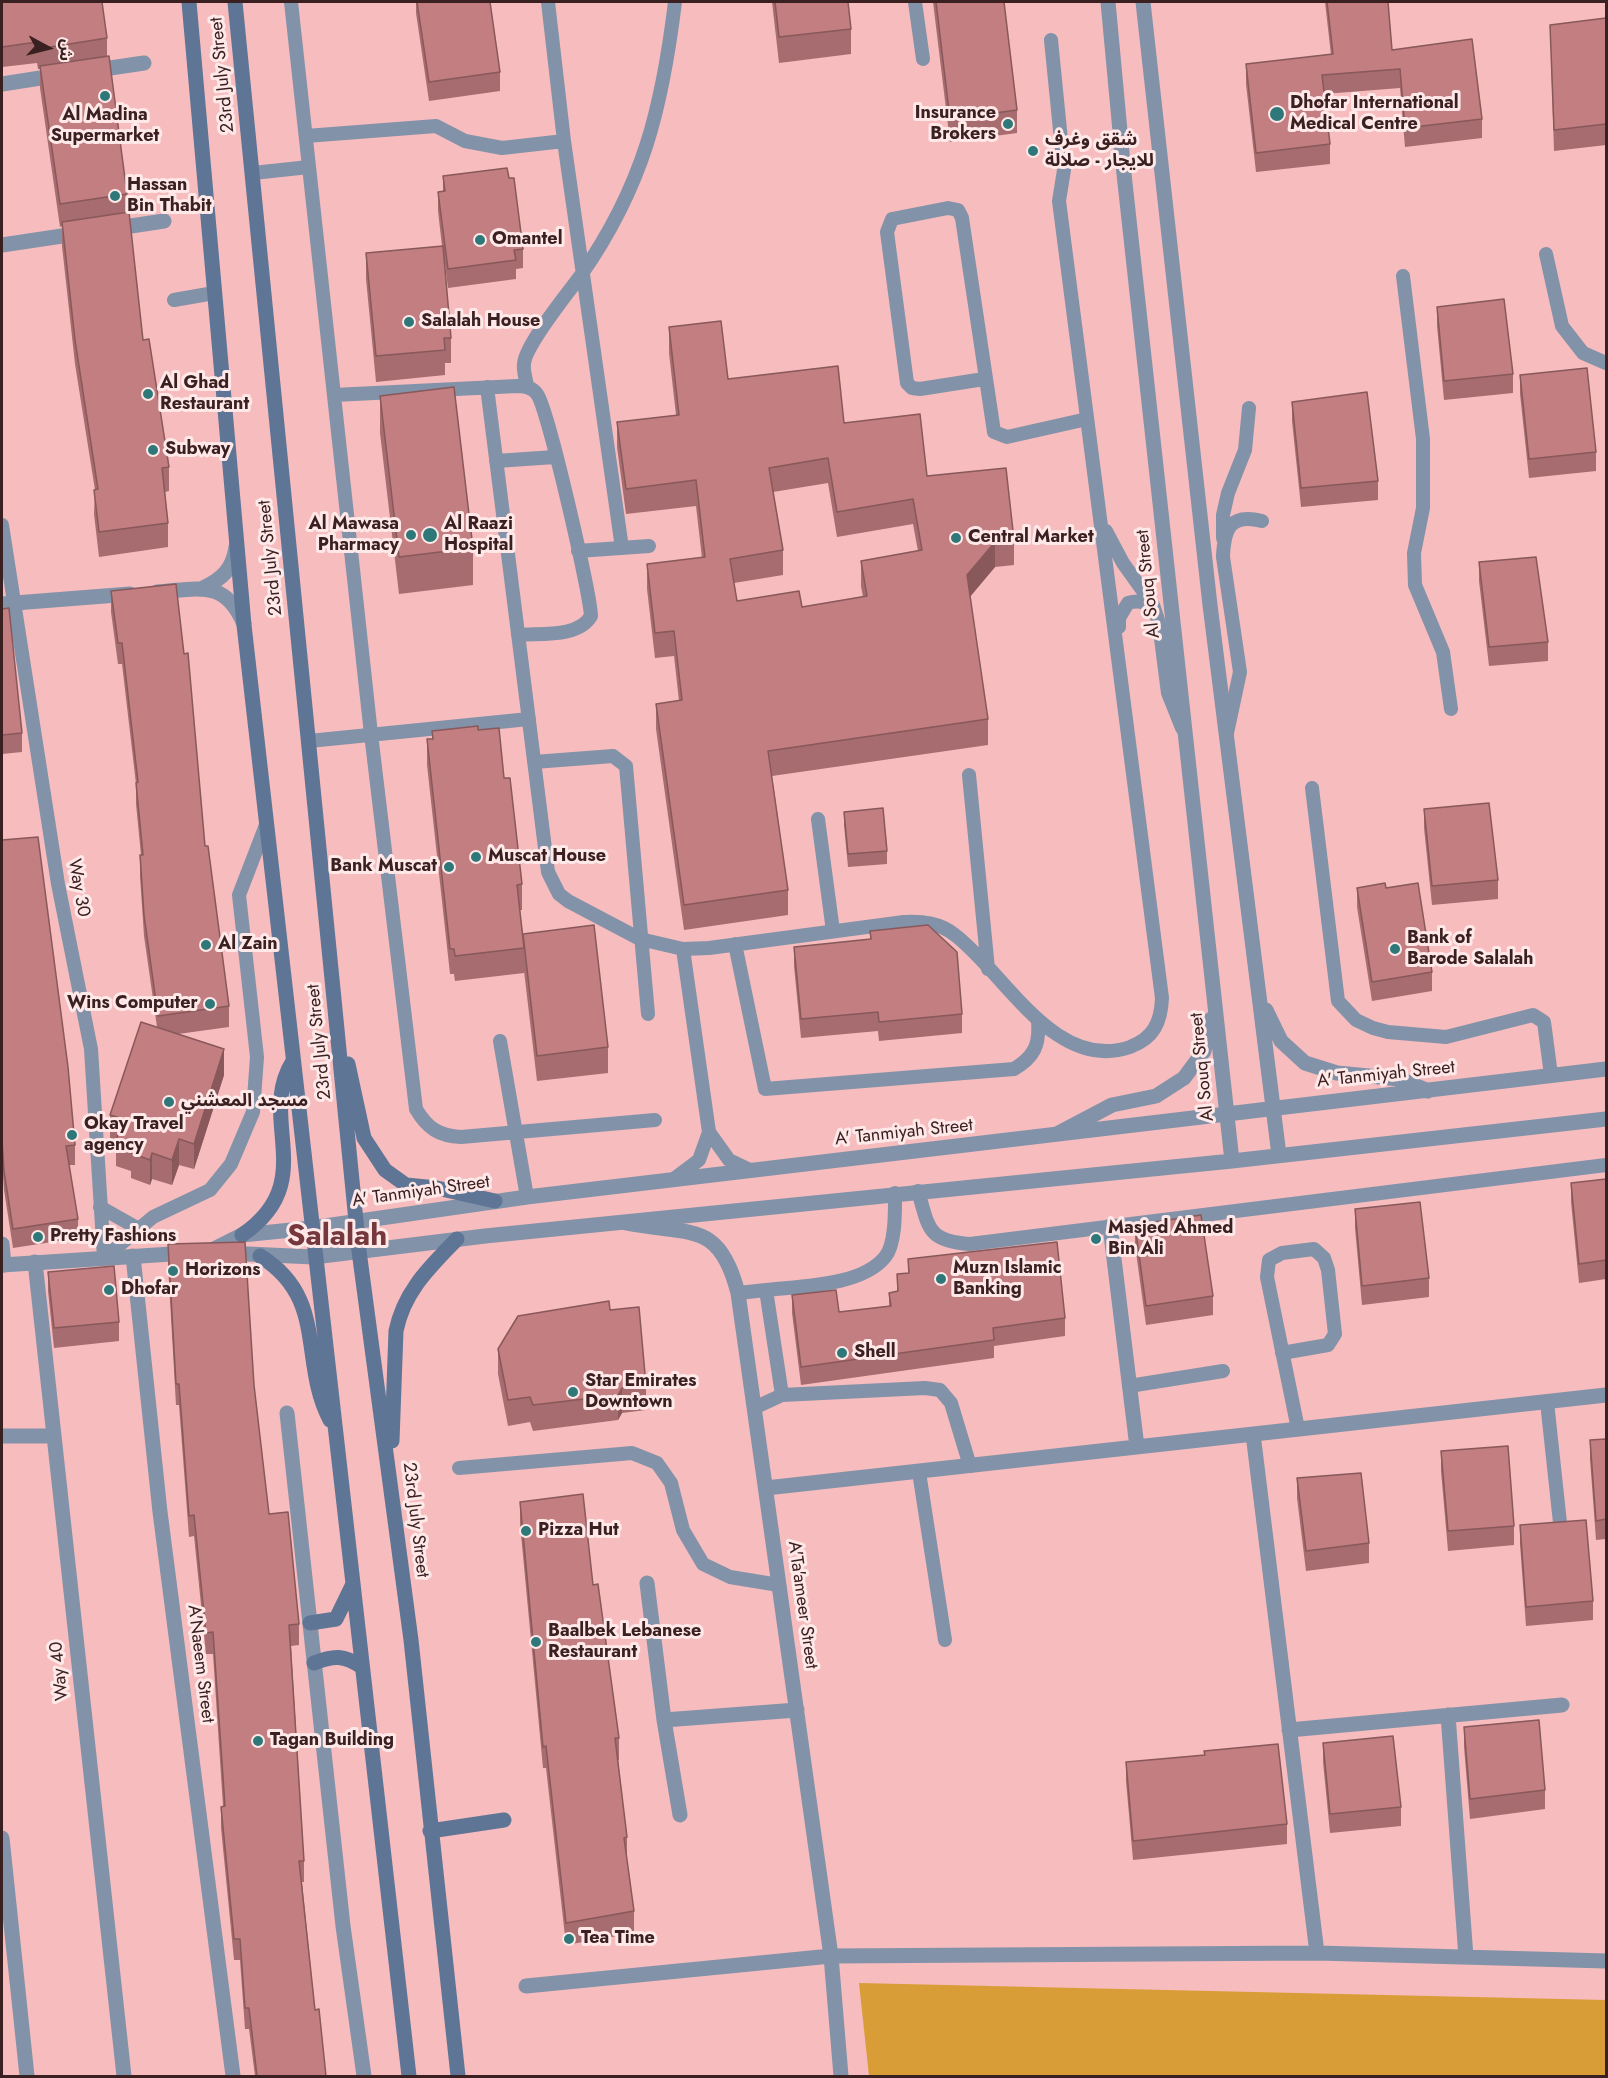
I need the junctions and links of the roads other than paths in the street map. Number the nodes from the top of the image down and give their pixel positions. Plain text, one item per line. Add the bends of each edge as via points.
1 (189, 2) edge
2 (235, 2) edge
3 (291, 2) edge
4 (548, 2) edge
5 (675, 2) edge
6 (915, 2) edge
7 (1108, 2) edge
8 (1143, 2) edge
9 (1051, 40) dead end
10 (923, 59) dead end
11 (144, 63) dead end
12 (2, 84) edge
13 (306, 136) junction
14 (564, 141) junction
15 (309, 167) junction
16 (253, 173) junction
17 (164, 221) dead end
18 (2, 245) edge
19 (1546, 254) dead end
20 (582, 273) junction
21 (1403, 276) dead end
22 (214, 293) junction
23 (174, 300) dead end
24 (1606, 363) edge
25 (984, 379) junction
26 (527, 386) junction
27 (487, 387) junction
28 (334, 395) junction
29 (1249, 408) dead end
30 (1087, 419) junction
31 (555, 457) junction
32 (496, 461) junction
33 (1100, 513) junction
34 (1262, 521) dead end
35 (2, 525) edge
36 (1223, 540) junction
37 (236, 544) junction
38 (649, 546) dead end
39 (622, 548) junction
40 (578, 551) junction
41 (203, 588) junction
42 (7, 603) edge
43 (1159, 623) junction
44 (244, 624) junction
45 (518, 634) junction
46 (1117, 647) junction
47 (1451, 709) dead end
48 (529, 719) junction
49 (371, 734) junction
50 (1227, 735) junction
51 (1186, 739) junction
52 (309, 741) junction
53 (534, 762) junction
54 (969, 775) dead end
55 (1312, 788) dead end
56 (818, 819) dead end
57 (266, 825) junction
58 (833, 931) junction
59 (640, 939) junction
60 (735, 944) junction
61 (683, 949) junction
62 (988, 969) junction
63 (1215, 998) junction
64 (1261, 1001) junction
65 (648, 1014) dead end
66 (1038, 1021) junction
67 (500, 1041) dead end
68 (340, 1050) junction
69 (292, 1061) junction
70 (1606, 1069) edge
71 (1551, 1075) junction
72 (1428, 1091) junction
73 (1273, 1107) junction
74 (1227, 1114) junction
75 (1606, 1119) edge
76 (655, 1120) dead end
77 (709, 1132) junction
78 (516, 1133) junction
79 (1054, 1135) junction
80 (1279, 1155) junction
81 (1232, 1161) junction
82 (1606, 1164) edge
83 (750, 1170) junction
84 (675, 1178) junction
85 (918, 1191) junction
86 (895, 1193) junction
87 (527, 1197) junction
88 (495, 1201) junction
89 (100, 1208) junction
90 (356, 1222) junction
91 (621, 1222) junction
92 (1110, 1226) junction
93 (311, 1228) junction
94 (139, 1229) junction
95 (242, 1235) junction
96 (457, 1239) junction
97 (2, 1244) edge
98 (210, 1251) junction
99 (359, 1251) junction
100 (134, 1256) junction
101 (260, 1256) junction
102 (314, 1257) junction
103 (104, 1258) junction
104 (35, 1262) junction
105 (3, 1265) edge
106 (766, 1290) junction
107 (738, 1293) junction
108 (1282, 1353) junction
109 (1223, 1371) dead end
110 (1129, 1386) junction
111 (782, 1395) junction
112 (1606, 1395) edge
113 (1547, 1402) junction
114 (754, 1408) junction
115 (287, 1413) dead end
116 (335, 1429) junction
117 (1298, 1429) junction
118 (1253, 1434) junction
119 (2, 1436) edge
120 (54, 1436) junction
121 (1137, 1448) junction
122 (970, 1466) junction
123 (459, 1468) dead end
124 (919, 1472) junction
125 (391, 1477) junction
126 (765, 1488) junction
127 (1561, 1532) edge
128 (353, 1583) junction
129 (647, 1583) dead end
130 (779, 1585) junction
131 (310, 1623) junction
132 (945, 1640) dead end
133 (314, 1664) junction
134 (362, 1667) junction
135 (1563, 1705) dead end
136 (797, 1710) junction
137 (1448, 1715) junction
138 (664, 1720) junction
139 (1289, 1730) junction
140 (680, 1815) dead end
141 (504, 1820) dead end
142 (430, 1831) junction
143 (2, 1838) edge
144 (1317, 1953) junction
145 (831, 1956) junction
146 (1466, 1957) junction
147 (1606, 1961) edge
148 (526, 1986) dead end
149 (27, 2076) edge
150 (124, 2076) edge
151 (233, 2076) edge
152 (364, 2076) edge
153 (409, 2076) edge
154 (458, 2076) edge
155 (841, 2076) edge

1 - 22 main road, 23rd July Street
2 - 16 main road, 23rd July Street
3 - 13 lane
4 - 14 lane
5 - 20 lane via 662,89 644,156 618,218
6 - 10 lane
7 - 51 street, Al Souq Street
8 - 50 street
9 - 30 lane via 1064,170 1059,201
11 - 12 street
13 - 14 lane via 436,126 465,141 502,148
13 - 15 lane
14 - 20 lane
15 - 16 lane
15 - 28 lane
16 - 52 main road, 23rd July Street
17 - 18 street
19 - 24 lane via 1562,326 1583,353
20 - 26 lane via 531,346 524,363
20 - 39 lane
21 - 47 lane via 1423,439 1423,508 1414,553 1414,585 1443,652
22 - 23 lane
22 - 37 main road, 23rd July Street
25 - 25 lane via 920,389 908,383 887,232 892,219 948,208 958,210
25 - 30 lane via 994,432 1007,437
26 - 27 lane
26 - 31 lane via 542,401
27 - 28 lane
27 - 32 lane
28 - 49 lane
29 - 36 lane via 1245,450 1223,515
30 - 33 lane
31 - 32 lane
31 - 40 lane
32 - 45 lane
33 - 43 lane via 1110,541 1153,604
33 - 46 lane
34 - 36 lane via 1248,517 1237,520
35 - 42 lane, Way 30
36 - 50 lane via 1239,672
37 - 41 street via 227,573
37 - 44 main road, 23rd July Street
38 - 39 lane
39 - 40 lane
40 - 45 lane via 591,616 585,626
41 - 42 street
41 - 44 street via 225,596
42 - 89 lane, Way 30 via 91,1049
43 - 46 lane via 1144,602 1128,603 1119,618
43 - 51 lane via 1168,693
44 - 57 main road, 23rd July Street
45 - 48 lane
46 - 66 lane via 1162,998 1161,1015 1156,1030 1142,1042 1126,1048 1094,1050
48 - 49 lane
48 - 53 lane
49 - 52 lane
49 - 78 lane via 416,1109 434,1131 446,1136
50 - 64 street
51 - 63 street, Al Souq Street
52 - 68 main road, 23rd July Street
53 - 59 lane via 552,884 568,901
53 - 59 lane via 613,756 626,766
54 - 62 lane
55 - 71 lane via 1338,1000 1356,1020 1373,1028 1446,1037 1533,1015 1544,1022
56 - 58 lane
57 - 69 main road, 23rd July Street
57 - 94 lane via 239,895 257,1057 253,1112 231,1164 210,1190 153,1217
58 - 60 lane
58 - 62 lane via 904,922 932,923 957,936
59 - 61 lane
59 - 65 lane
60 - 61 lane
60 - 66 lane via 765,1089 1014,1069 1033,1056
61 - 77 lane
62 - 66 lane
63 - 74 street, Al Souq Street
63 - 79 street via 1204,1051 1184,1078 1155,1096 1092,1113
64 - 72 street via 1281,1041 1305,1063 1337,1074 1400,1079
64 - 73 street
67 - 78 lane
68 - 88 main road via 350,1066 364,1138 385,1170 406,1185
68 - 90 main road, 23rd July Street
69 - 93 main road, 23rd July Street
69 - 95 main road via 283,1082 284,1173 280,1188 268,1213
70 - 71 street, A' Tanmiyah Street
71 - 72 street, A' Tanmiyah Street
72 - 73 street, A' Tanmiyah Street
73 - 74 street, A' Tanmiyah Street
73 - 80 street
74 - 79 street, A' Tanmiyah Street
74 - 81 street, Al Souq Street
75 - 80 street, A' Tanmiyah Street
76 - 78 lane
77 - 83 lane via 729,1160
77 - 84 lane via 699,1160
78 - 87 lane
79 - 83 street, A' Tanmiyah Street
80 - 81 street, A' Tanmiyah Street
81 - 85 street, A' Tanmiyah Street
82 - 92 lane
83 - 84 street, A' Tanmiyah Street
84 - 87 street, A' Tanmiyah Street
85 - 86 street, A' Tanmiyah Street
85 - 92 lane via 929,1231 952,1243
86 - 91 street, A' Tanmiyah Street
86 - 106 lane via 895,1223 886,1257 856,1278
87 - 88 street, A' Tanmiyah Street
88 - 90 street, A' Tanmiyah Street
89 - 94 lane
89 - 103 lane, Way 30
90 - 93 street, A' Tanmiyah Street
90 - 99 main road, 23rd July Street
91 - 96 street, A' Tanmiyah Street
91 - 107 street, A'Ta'ameer Street via 704,1236 717,1244 731,1264
92 - 110 street
93 - 95 street, A' Tanmiyah Street
93 - 102 main road, 23rd July Street
94 - 103 lane
95 - 98 street, A' Tanmiyah Street
96 - 99 street, A' Tanmiyah Street
96 - 125 main road via 414,1286 400,1315 396,1332
97 - 105 street
98 - 100 street, A' Tanmiyah Street
98 - 101 street, A' Tanmiyah Street
99 - 102 street, A' Tanmiyah Street
99 - 125 main road, 23rd July Street
100 - 103 street, A' Tanmiyah Street
100 - 151 street, A'Naeem Street via 160,1512
101 - 102 street, A' Tanmiyah Street
101 - 116 main road via 283,1272 293,1286 309,1327 318,1394
102 - 116 main road, 23rd July Street
103 - 104 street, A' Tanmiyah Street
104 - 105 street, A' Tanmiyah Street
104 - 120 street, Way 40
106 - 107 lane
106 - 111 lane
107 - 114 street, A'Ta'ameer Street
108 - 108 lane via 1266,1277 1269,1260 1282,1253 1314,1249 1324,1258 1328,1270 1335,1334 1328,1346
108 - 117 lane
109 - 110 lane
110 - 121 street
111 - 114 lane
111 - 122 lane via 940,1390 951,1403
112 - 113 street
113 - 117 street
113 - 127 lane
114 - 126 street, A'Ta'ameer Street
115 - 131 street
116 - 128 main road, 23rd July Street
117 - 118 street
118 - 121 street
118 - 139 street
119 - 120 street
120 - 150 street, Way 40
121 - 122 street
122 - 124 street
123 - 130 lane via 632,1453 657,1463 671,1483 683,1530 703,1564 730,1577
124 - 126 street
124 - 132 lane
125 - 142 main road, 23rd July Street
126 - 130 street, A'Ta'ameer Street
128 - 131 main road via 336,1619
128 - 134 main road, 23rd July Street
129 - 138 street
130 - 136 street, A'Ta'ameer Street
131 - 133 street
133 - 134 main road via 330,1656 347,1657
133 - 152 street
134 - 153 main road, 23rd July Street
135 - 137 street
136 - 138 street
136 - 145 street, A'Ta'ameer Street
137 - 139 street
137 - 146 street
138 - 140 street
139 - 144 street
141 - 142 main road
142 - 154 main road, 23rd July Street
143 - 149 street
144 - 145 street
144 - 146 street
145 - 148 street
145 - 155 street, A'Ta'ameer Street
146 - 147 street

